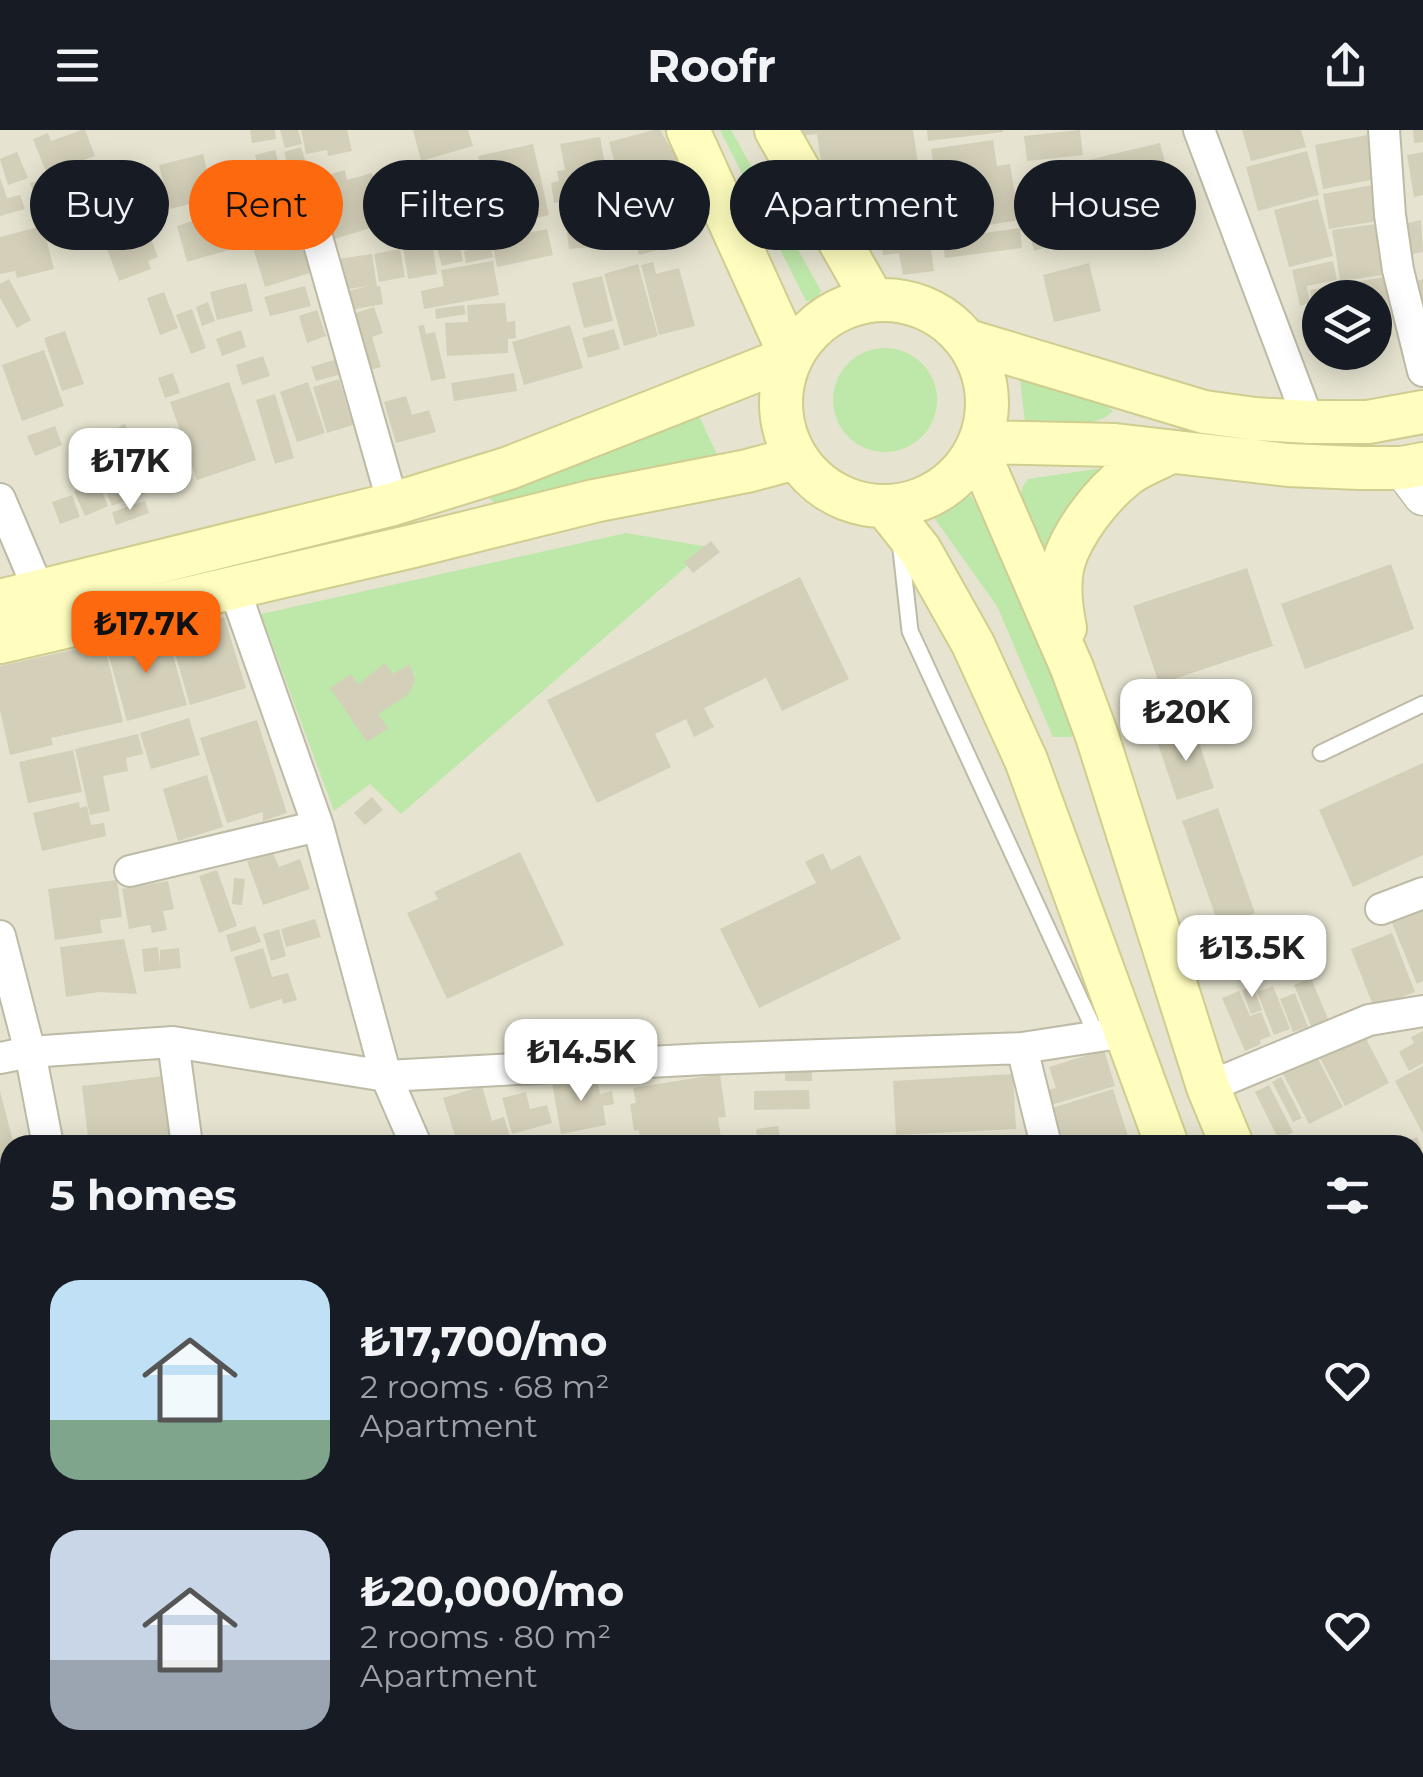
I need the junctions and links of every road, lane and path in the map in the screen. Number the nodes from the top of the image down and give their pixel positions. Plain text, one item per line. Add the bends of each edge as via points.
1 (688, 130) edge
2 (776, 130) edge
3 (1199, 130) edge
4 (1384, 130) edge
5 (321, 250) edge
6 (1411, 267) edge
7 (873, 300) junction
8 (968, 341) junction
9 (790, 356) junction
10 (1423, 371) edge
11 (1423, 412) edge
12 (1309, 422) junction
13 (979, 446) junction
14 (1171, 452) junction
15 (796, 458) junction
16 (1416, 476) edge
17 (0, 500) edge
18 (393, 504) junction
19 (892, 514) junction
20 (234, 588) junction
21 (20, 597) edge
22 (0, 642) edge
23 (1072, 668) junction
24 (1423, 704) edge
25 (1322, 753) dead end
26 (318, 826) junction
27 (130, 870) dead end
28 (1423, 893) edge
29 (1381, 909) dead end
30 (0, 936) edge
31 (1423, 1011) edge
32 (1112, 1034) junction
33 (172, 1042) junction
34 (1022, 1048) junction
35 (15, 1055) edge
36 (386, 1076) junction
37 (1208, 1087) junction
38 (44, 1135) edge
39 (185, 1135) edge
40 (412, 1135) edge
41 (1044, 1135) edge
42 (1163, 1135) edge
43 (1228, 1135) edge

1 - 9 main road
2 - 7 main road
3 - 12 street
4 - 6 street via 1390,215
5 - 18 street
6 - 10 street
7 - 8 main road via 936,312
7 - 9 main road via 833,312
8 - 12 main road via 1204,412
8 - 13 main road via 987,390
9 - 15 main road via 780,408
9 - 18 main road via 509,468
11 - 12 main road via 1368,422
13 - 14 main road
13 - 19 main road via 939,491
13 - 23 main road
14 - 16 main road
14 - 23 main road via 1129,474 1074,538 1062,567 1061,605
15 - 19 main road via 825,488
15 - 20 main road
17 - 21 street
18 - 21 main road
19 - 32 main road via 974,644 1026,760
20 - 22 main road
20 - 26 street
23 - 37 main road
24 - 25 lane
26 - 27 street
26 - 36 street
28 - 29 street
30 - 35 street
31 - 37 street via 1369,1020
32 - 34 street
32 - 42 main road
33 - 35 street
33 - 36 street
33 - 39 street
34 - 36 street
34 - 41 street
35 - 38 street
36 - 40 street
37 - 43 main road

